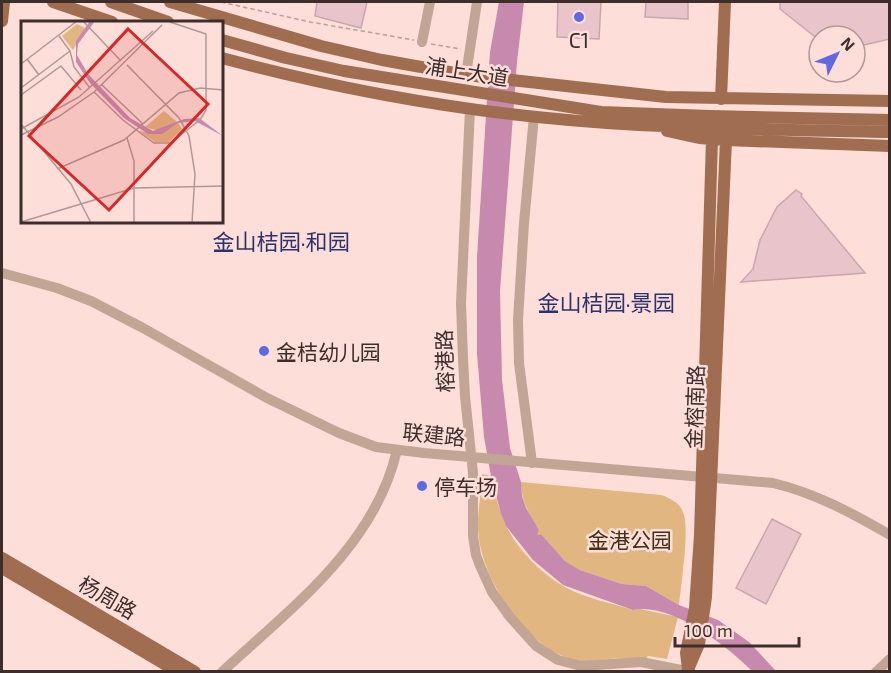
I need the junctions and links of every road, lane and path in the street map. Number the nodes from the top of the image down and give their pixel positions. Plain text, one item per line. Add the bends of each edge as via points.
1 (4, 2) edge
2 (53, 2) edge
3 (111, 2) edge
4 (170, 2) edge
5 (221, 2) edge
6 (430, 2) edge
7 (477, 2) edge
8 (725, 2) edge
9 (2, 21) edge
10 (109, 21) edge
11 (165, 21) edge
12 (224, 41) edge
13 (422, 42) junction
14 (469, 51) junction
15 (224, 59) edge
16 (466, 75) junction
17 (721, 99) junction
18 (888, 100) edge
19 (470, 109) junction
20 (534, 116) junction
21 (890, 120) edge
22 (639, 125) junction
23 (890, 132) edge
24 (712, 139) junction
25 (726, 140) junction
26 (890, 146) edge
27 (2, 273) edge
28 (397, 450) junction
29 (472, 457) junction
30 (531, 463) junction
31 (706, 478) junction
32 (890, 535) edge
33 (2, 558) edge
34 (2, 568) edge
35 (890, 659) edge
36 (689, 671) edge
37 (178, 672) edge
38 (195, 672) edge
39 (222, 672) edge
40 (876, 672) edge

1 - 9 main road
2 - 10 main road
3 - 11 main road
4 - 16 main road via 321,46
5 - 13 path
6 - 13 street
7 - 14 street
8 - 17 main road
12 - 21 main road, 浦上大道 via 344,71 590,110
13 - 14 path
14 - 16 street
15 - 19 main road, 浦上大道 via 279,74
16 - 17 main road via 666,97
17 - 18 main road
19 - 20 main road, 浦上大道
19 - 29 street, 榕港路 via 461,303
20 - 22 main road, 浦上大道
20 - 30 street via 518,320
22 - 23 main road, 浦上大道
22 - 24 main road, 浦上大道
24 - 25 main road, 浦上大道
24 - 31 main road
25 - 26 main road, 浦上大道
25 - 31 main road, 金榕南路
27 - 28 street, 联建路 via 91,301 314,422 365,443
28 - 29 street, 联建路
28 - 39 street via 382,495 349,547 309,592
29 - 30 street, 联建路
29 - 36 street, 榕港路 via 476,555 499,602 536,646 551,657 574,665 641,662
30 - 31 street, 联建路
31 - 32 street, 联建路 via 765,482 804,492
31 - 36 main road, 金榕南路 via 704,612 699,644
33 - 38 main road, 杨周路
34 - 37 main road, 杨周路
35 - 40 street

